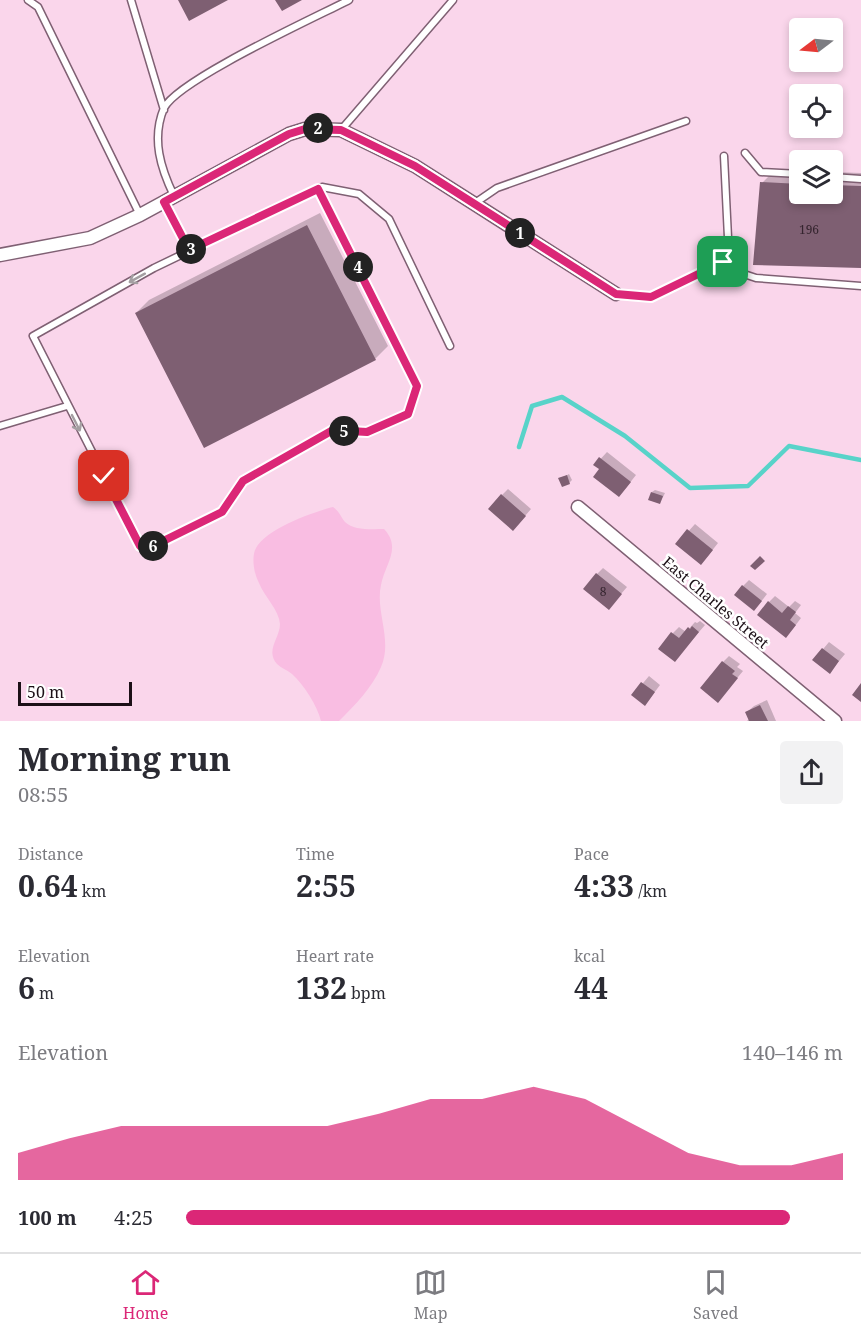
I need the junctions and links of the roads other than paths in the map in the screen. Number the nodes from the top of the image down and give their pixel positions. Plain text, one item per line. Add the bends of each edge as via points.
1 (28, 0) edge
2 (131, 0) edge
3 (349, 0) edge
4 (453, 0) edge
5 (164, 110) junction
6 (686, 121) dead end
7 (341, 130) junction
8 (745, 153) dead end
9 (724, 156) dead end
10 (789, 173) edge
11 (843, 178) edge
12 (861, 179) edge
13 (318, 189) junction
14 (169, 199) junction
15 (474, 204) junction
16 (140, 215) junction
17 (189, 250) junction
18 (0, 255) edge
19 (723, 262) junction
20 (861, 286) edge
21 (616, 294) joint
22 (450, 346) dead end
23 (67, 406) junction
24 (0, 426) edge
25 (578, 507) dead end
26 (836, 721) edge

1 - 16 lane via 38,7
2 - 5 lane
3 - 5 lane via 190,83 173,96
4 - 7 lane
5 - 14 lane via 158,156
6 - 15 lane via 497,188
7 - 14 street via 305,129 289,134
7 - 15 street via 415,166
8 - 10 lane via 761,172
9 - 19 lane via 729,258
11 - 12 lane
13 - 17 lane
13 - 22 lane via 359,195 389,219
23 -> 13 lane via 140,546 147,549 222,512 243,481 333,430 367,432 408,414 417,386
14 - 16 street
14 - 17 lane
15 - 21 street
16 - 18 street via 90,238
17 -> 23 lane via 33,336
19 - 20 lane via 756,278
19 - 21 lane via 651,297
23 - 24 lane
25 - 26 street, East Charles Street

